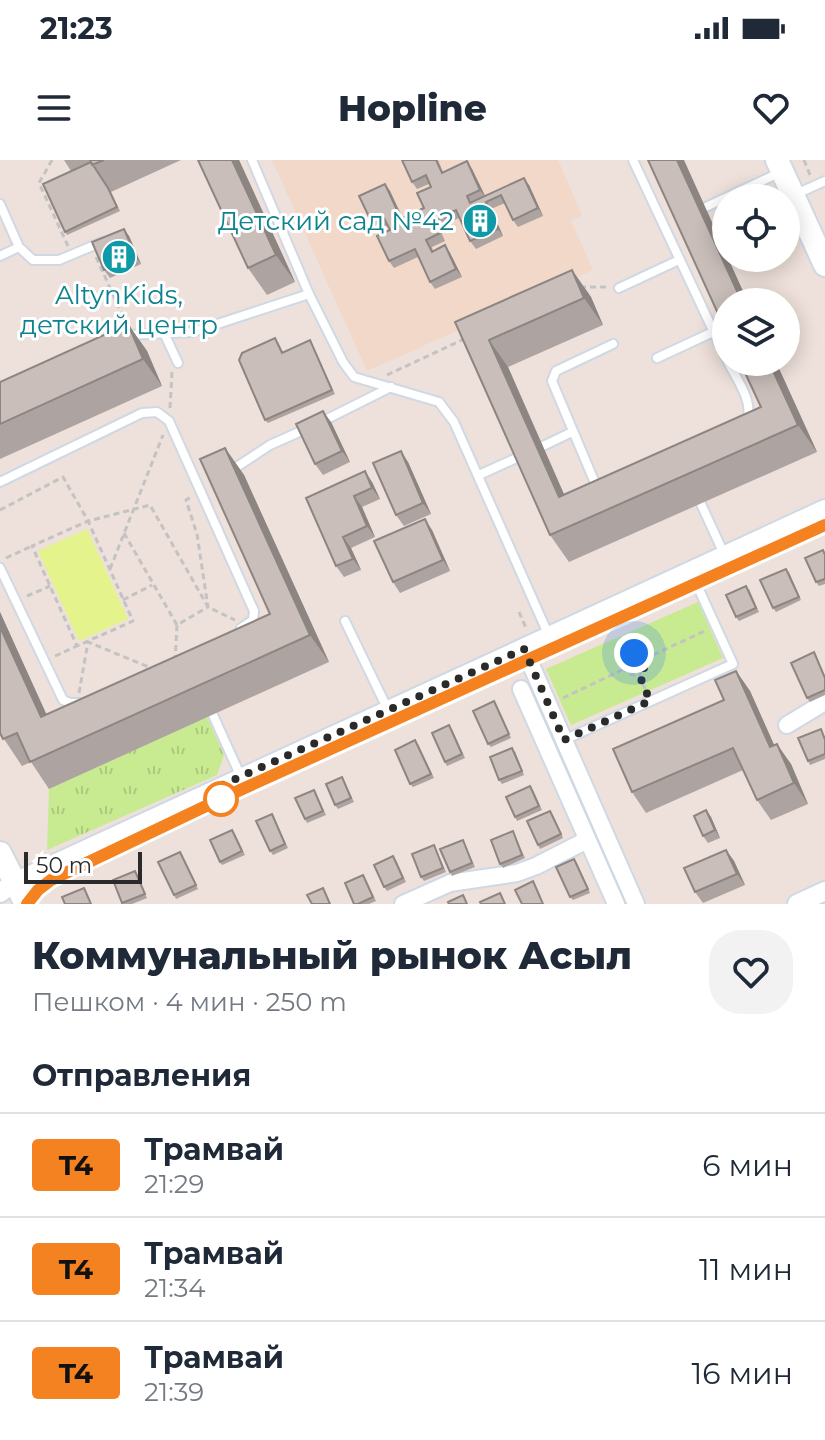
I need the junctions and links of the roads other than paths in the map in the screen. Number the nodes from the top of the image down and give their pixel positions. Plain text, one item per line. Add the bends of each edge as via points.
1 (252, 160) edge
2 (633, 160) edge
3 (779, 166) edge
4 (825, 181) edge
5 (788, 184) edge
6 (800, 193) edge
7 (0, 204) edge
8 (706, 207) dead end
9 (800, 209) edge
10 (117, 236) edge
11 (19, 247) junction
12 (0, 256) edge
13 (679, 260) junction
14 (825, 265) edge
15 (619, 288) road end
16 (309, 294) junction
17 (712, 330) edge
18 (712, 332) edge
19 (164, 333) junction
20 (118, 335) edge
21 (613, 344) dead end
22 (657, 358) dead end
23 (178, 363) dead end
24 (735, 376) edge
25 (391, 387) junction
26 (745, 424) edge
27 (572, 432) junction
28 (543, 446) dead end
29 (521, 456) edge
30 (479, 475) junction
31 (221, 477) edge
32 (0, 482) edge
33 (211, 484) edge
34 (610, 490) edge
35 (201, 491) junction
36 (701, 504) dead end
37 (825, 509) edge
38 (725, 556) junction
39 (0, 568) edge
40 (691, 572) junction
41 (2, 582) edge
42 (345, 621) dead end
43 (234, 632) edge
44 (549, 637) junction
45 (525, 640) junction
46 (521, 689) dead end
47 (90, 699) edge
48 (825, 702) edge
49 (388, 711) junction
50 (213, 715) dead end
51 (787, 725) dead end
52 (564, 740) junction
53 (241, 777) junction
54 (587, 840) junction
55 (0, 853) edge
56 (8, 887) edge
57 (825, 891) edge
58 (26, 904) edge
59 (403, 904) edge
60 (616, 904) edge
61 (636, 904) edge
62 (797, 904) edge

1 - 16 lane
2 - 13 lane via 669,224
3 - 5 main road
3 - 8 lane
4 - 6 lane
7 - 11 lane
9 - 14 main road
10 - 11 lane via 59,260 33,260
11 - 12 lane
13 - 15 lane
13 - 17 lane
16 - 19 lane via 193,332
16 - 25 lane via 354,377
18 - 22 lane
19 - 20 lane
19 - 23 lane
21 - 27 lane via 553,375
24 - 26 lane via 749,404
25 - 30 lane via 439,402
25 - 31 lane via 270,445
27 - 28 lane
27 - 34 lane via 595,483
29 - 30 lane
30 - 44 lane
32 - 35 lane via 142,413 157,412 169,421
33 - 35 lane
35 - 43 lane via 254,611 253,620
36 - 38 lane
37 - 38 street
38 - 40 street
39 - 41 lane
40 - 44 street
40 - 52 lane via 733,664
41 - 47 lane via 63,700 77,704
42 - 49 lane
44 - 45 street
45 - 49 street
45 - 52 street
46 - 54 street
48 - 51 street
49 - 53 street
50 - 53 lane
52 - 61 street
53 - 56 street
54 - 59 street via 526,870 450,883
54 - 60 street
55 - 56 main road
56 - 58 main road
57 - 62 street

